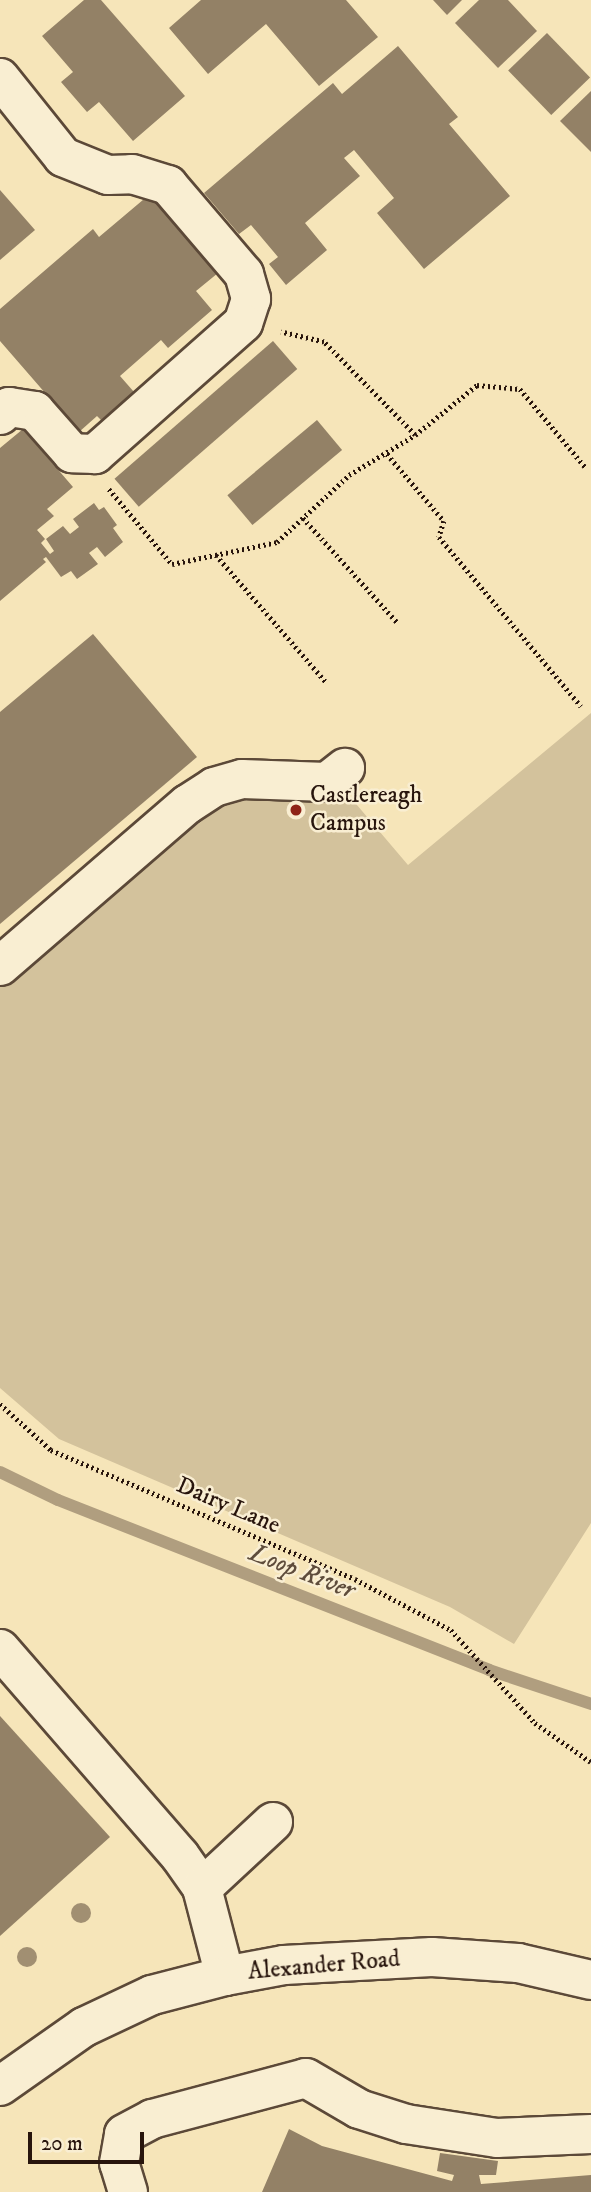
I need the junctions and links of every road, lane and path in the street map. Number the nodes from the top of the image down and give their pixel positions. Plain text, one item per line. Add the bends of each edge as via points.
1 (0, 78) edge
2 (243, 323) junction
3 (0, 415) edge
4 (415, 435) junction
5 (95, 454) junction
6 (387, 454) junction
7 (586, 468) dead end
8 (303, 518) junction
9 (216, 555) junction
10 (398, 622) dead end
11 (326, 682) dead end
12 (581, 706) dead end
13 (345, 768) dead end
14 (0, 966) edge
15 (0, 1404) edge
16 (0, 1649) edge
17 (591, 1762) edge
18 (273, 1822) dead end
19 (202, 1888) junction
20 (225, 1976) junction
21 (591, 1980) edge
22 (0, 2086) edge
23 (591, 2134) edge
24 (128, 2192) edge

1 - 2 street via 63,157 108,175 132,174 168,185 244,274 251,299
2 - 4 path via 324,342
2 - 5 street
3 - 5 street via 9,407 35,411 72,453
4 - 6 path
4 - 7 path via 477,386 520,389
5 - 9 path via 96,474 172,564
6 - 8 path via 349,475
6 - 12 path via 444,521 439,537
8 - 9 path via 276,542
8 - 10 path
9 - 11 path
13 - 14 street via 327,782 242,779 214,787 188,804
15 - 17 path, Dairy Lane via 51,1450 355,1579 451,1630 535,1723
16 - 19 street via 180,1856
18 - 19 street
19 - 20 street
20 - 21 street, Alexander Road via 284,1965 432,1957 518,1964
20 - 22 street, Alexander Road via 152,1995 84,2027
23 - 24 street via 497,2138 406,2124 359,2109 306,2078 152,2119 124,2134 119,2164

